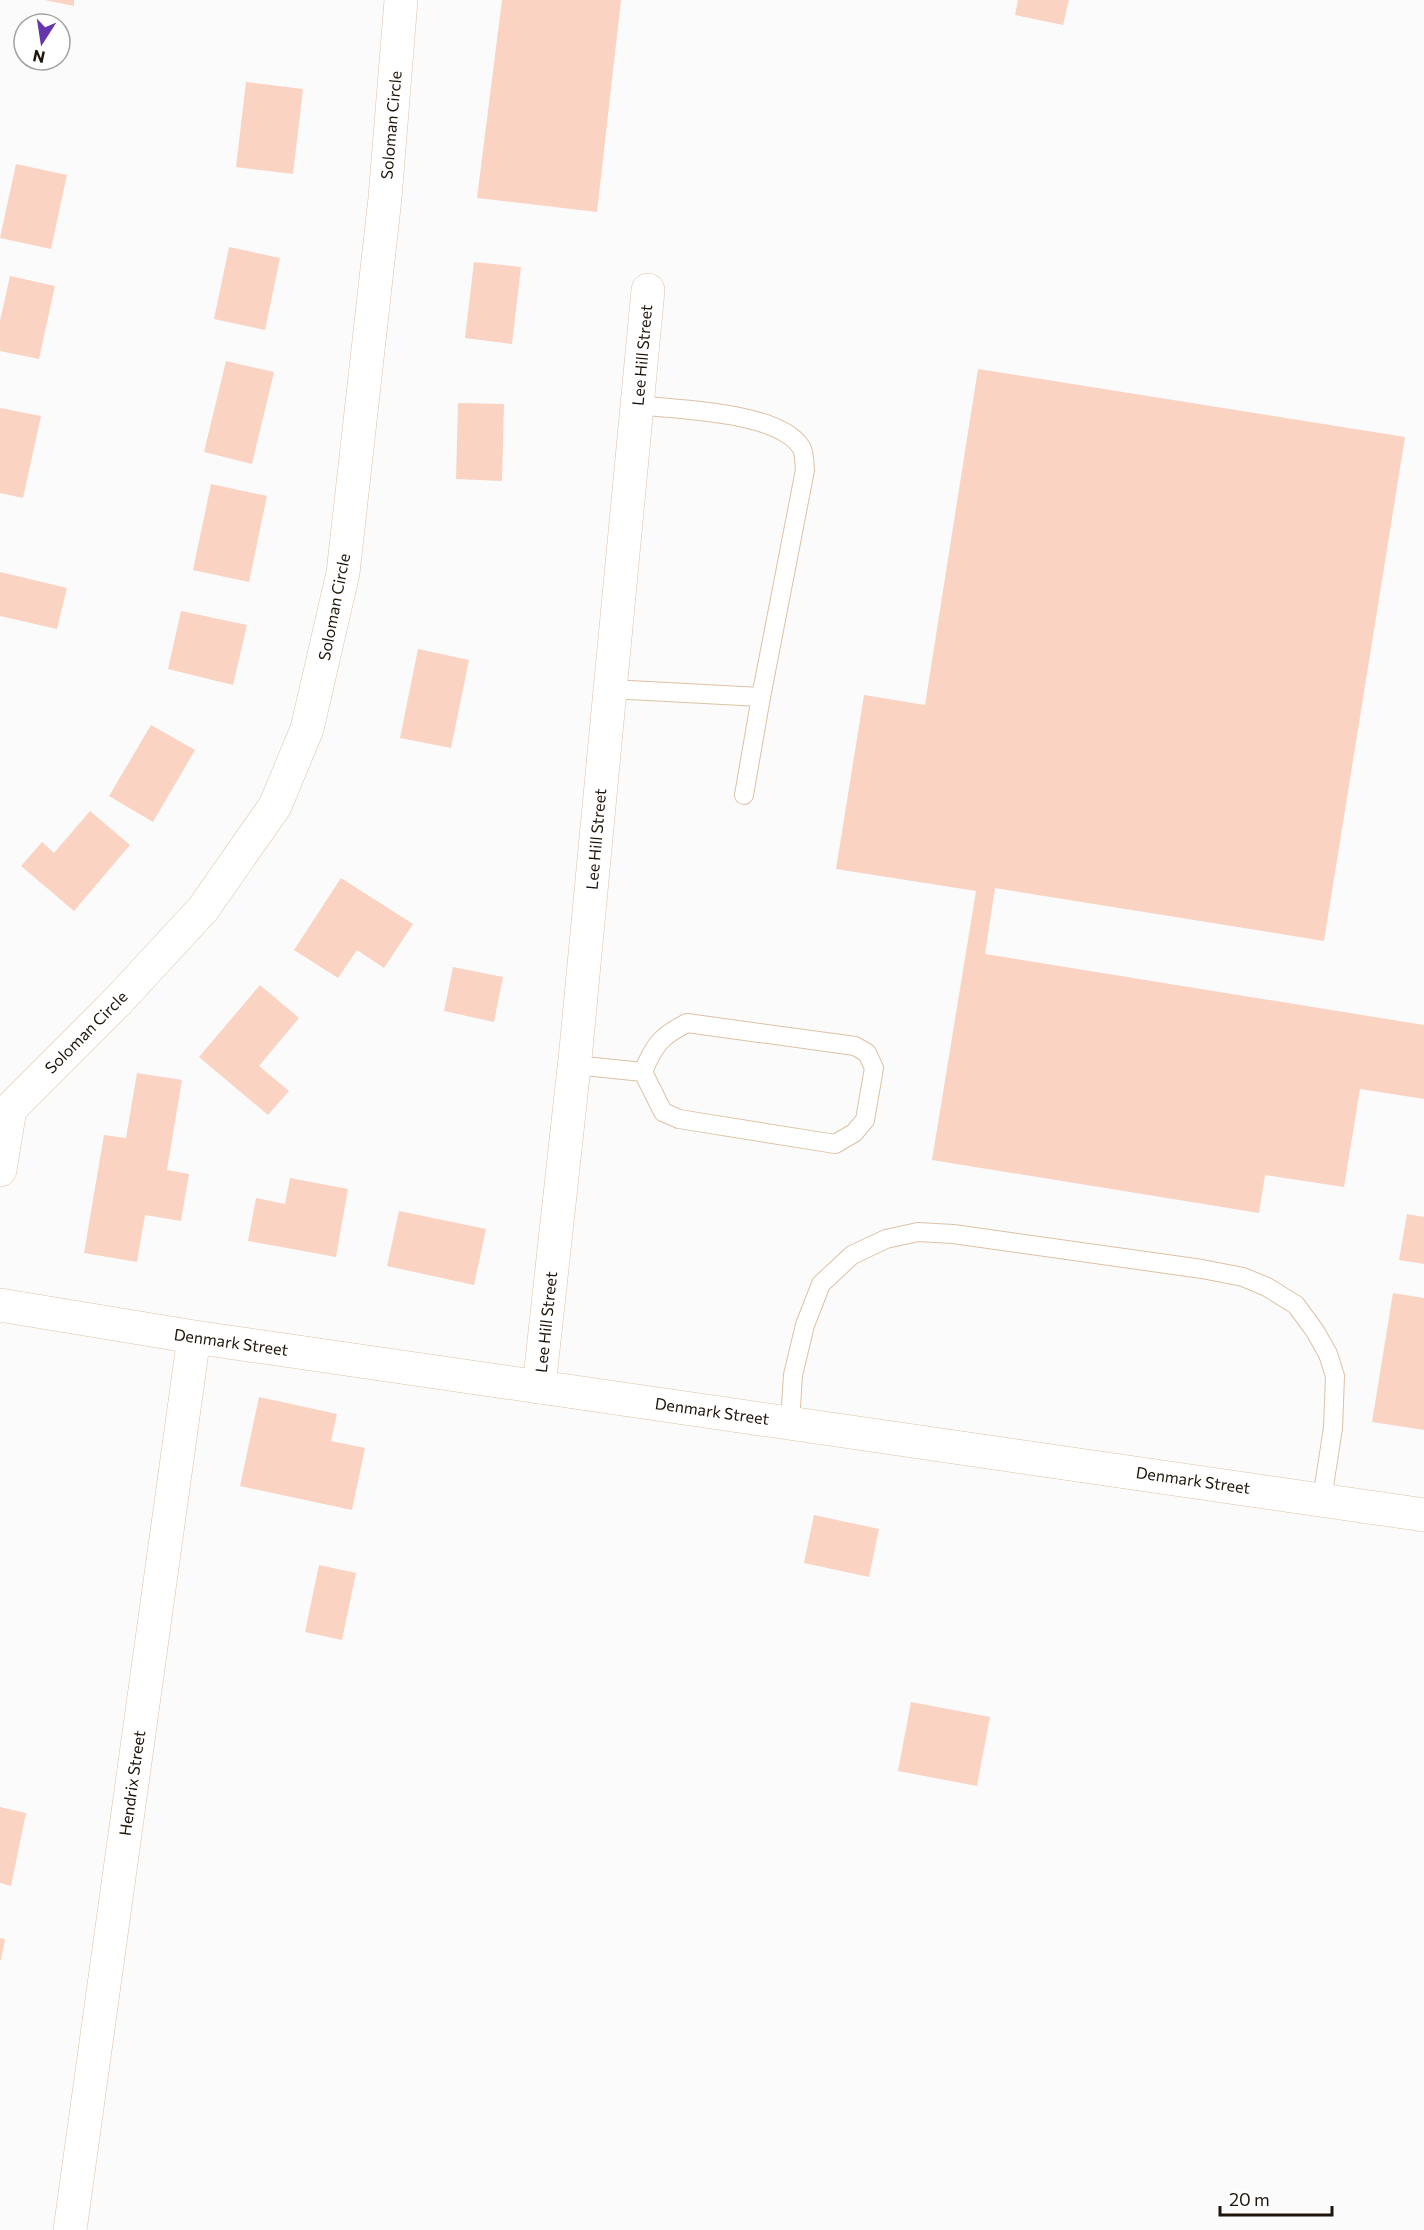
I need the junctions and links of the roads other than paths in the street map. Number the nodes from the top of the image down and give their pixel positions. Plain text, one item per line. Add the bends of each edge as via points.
1 (401, 0) edge
2 (648, 290) dead end
3 (637, 405) junction
4 (610, 689) junction
5 (761, 697) junction
6 (744, 795) dead end
7 (574, 1065) junction
8 (643, 1072) junction
9 (5, 1108) edge
10 (0, 1170) edge
11 (0, 1305) edge
12 (194, 1337) junction
13 (539, 1387) junction
14 (790, 1422) junction
15 (1322, 1499) junction
16 (1424, 1515) edge
17 (70, 2230) edge

1 - 9 street, Soloman Circle via 385,198 343,573 307,729 275,806 203,909 117,1002
2 - 3 street, Lee Hill Street
3 - 4 street, Lee Hill Street
3 - 5 lane via 746,417 790,435 803,449 805,470
4 - 5 lane
4 - 7 street, Lee Hill Street
5 - 6 lane
7 - 8 lane
7 - 13 street, Lee Hill Street
8 - 8 lane via 663,1112 679,1119 835,1144 854,1133 865,1120 874,1068 867,1053 855,1046 687,1023 668,1033 654,1047
9 - 10 street, Soloman Circle
11 - 12 street, Denmark Street
12 - 13 street, Denmark Street
12 - 17 street, Hendrix Street
13 - 14 street, Denmark Street
14 - 15 street, Denmark Street
14 - 15 lane via 793,1375 805,1325 821,1284 852,1255 886,1239 918,1232 953,1234 1202,1269 1243,1277 1296,1305 1328,1354 1335,1376 1335,1404
15 - 16 street, Denmark Street

